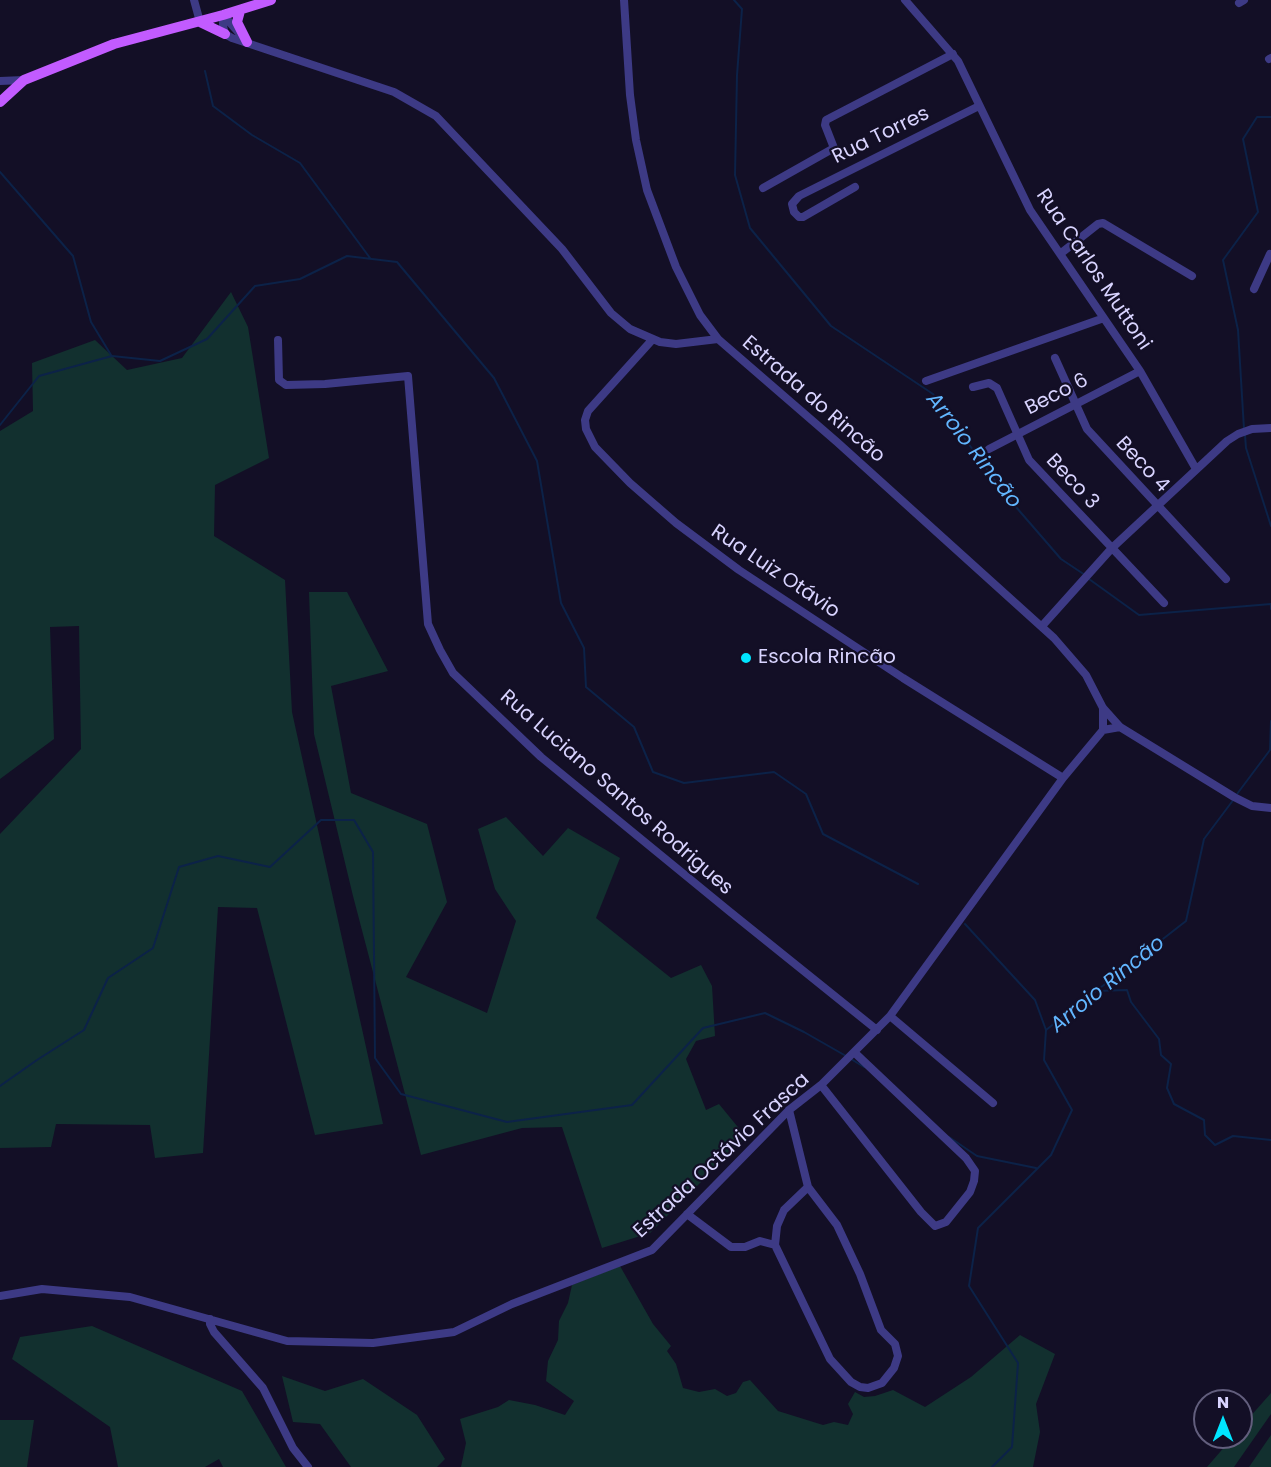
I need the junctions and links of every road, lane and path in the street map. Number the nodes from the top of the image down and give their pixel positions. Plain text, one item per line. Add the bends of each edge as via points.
1 (194, 0) edge
2 (271, 0) edge
3 (624, 0) edge
4 (905, 0) edge
5 (240, 10) junction
6 (224, 15) junction
7 (200, 22) junction
8 (225, 34) junction
9 (247, 42) junction
10 (953, 54) junction
11 (24, 80) junction
12 (0, 81) edge
13 (0, 102) edge
14 (979, 106) junction
15 (855, 187) dead end
16 (763, 188) dead end
17 (1259, 252) dead end
18 (1060, 254) junction
19 (1270, 254) edge
20 (1192, 276) dead end
21 (1254, 289) dead end
22 (1104, 318) junction
23 (718, 339) junction
24 (278, 340) dead end
25 (652, 340) junction
26 (1055, 358) dead end
27 (1140, 371) junction
28 (926, 381) dead end
29 (973, 387) dead end
30 (1076, 404) junction
31 (1271, 428) edge
32 (1017, 435) junction
33 (989, 449) dead end
34 (1196, 469) junction
35 (1157, 506) junction
36 (1112, 548) junction
37 (1226, 579) dead end
38 (1164, 603) dead end
39 (1041, 626) junction
40 (1103, 708) junction
41 (1120, 727) junction
42 (1103, 730) junction
43 (1063, 778) junction
44 (1271, 808) edge
45 (890, 1016) junction
46 (878, 1030) junction
47 (855, 1053) junction
48 (821, 1085) junction
49 (993, 1103) dead end
50 (789, 1110) junction
51 (808, 1187) junction
52 (687, 1214) junction
53 (775, 1245) junction
54 (0, 1296) edge
55 (210, 1319) junction
56 (308, 1467) edge

1 - 7 street
2 - 5 main road
3 - 23 street via 630,95 647,190 676,267 700,315
4 - 10 street, Rua Carlos Muttoni
5 - 6 main road
5 - 9 main road via 237,22
6 - 7 main road
6 - 8 street
6 - 9 street
7 - 8 main road
7 - 11 main road via 114,44
8 - 9 street, Estrada do Rincão
9 - 25 street, Estrada do Rincão via 394,93 436,116 562,249 611,312 630,329
10 - 14 street, Rua Carlos Muttoni
10 - 16 street via 826,120 834,148
11 - 12 street
11 - 13 main road
14 - 15 street, Rua Torres via 799,196 792,204 794,212 803,217
14 - 18 street, Rua Carlos Muttoni via 1030,210
17 - 19 street
18 - 20 street via 1103,223
18 - 22 street, Rua Carlos Muttoni
19 - 21 street
22 - 27 street, Rua Carlos Muttoni
22 - 28 street
23 - 25 street, Estrada do Rincão via 676,344
23 - 39 street, Estrada do Rincão
24 - 46 street, Rua Luciano Santos Rodrigues via 279,380 286,385 408,376 428,624 453,673 541,757
25 - 43 street, Rua Luiz Otávio via 588,411 586,429 594,447 676,523 740,570
26 - 30 street, Beco 4
27 - 30 street, Beco 6
27 - 34 street, Rua Carlos Muttoni
29 - 32 street, Beco 3 via 993,384
30 - 32 street, Beco 6
30 - 35 street, Beco 4 via 1087,429
31 - 34 street via 1238,434
32 - 33 street, Beco 6
32 - 36 street, Beco 3 via 1029,460
34 - 35 street
35 - 36 street
35 - 37 street, Beco 4
36 - 38 street, Beco 3
36 - 39 street
39 - 40 street, Estrada do Rincão via 1086,675
40 - 41 street, Estrada do Rincão
40 - 42 street
41 - 42 street
41 - 44 street, Estrada do Rincão via 1234,797 1252,806
42 - 43 street, Estrada Octávio Frasca
43 - 45 street, Estrada Octávio Frasca
45 - 46 street, Estrada Octávio Frasca
45 - 49 street
46 - 47 street, Estrada Octávio Frasca
47 - 48 street, Estrada Octávio Frasca
47 - 48 street via 975,1171 970,1192 946,1222 935,1226 921,1212
48 - 50 street, Estrada Octávio Frasca
50 - 51 street
50 - 52 street, Estrada Octávio Frasca
51 - 53 street via 784,1210
51 - 53 street via 837,1225 881,1330 895,1344 898,1356 894,1368 882,1383 860,1387 830,1359
52 - 53 street via 731,1247 760,1241
52 - 55 street, Estrada Octávio Frasca via 652,1250 512,1304 454,1332 373,1343 287,1341
54 - 55 street, Estrada Octávio Frasca via 42,1289 130,1297
55 - 56 street via 214,1332 262,1388 285,1434

